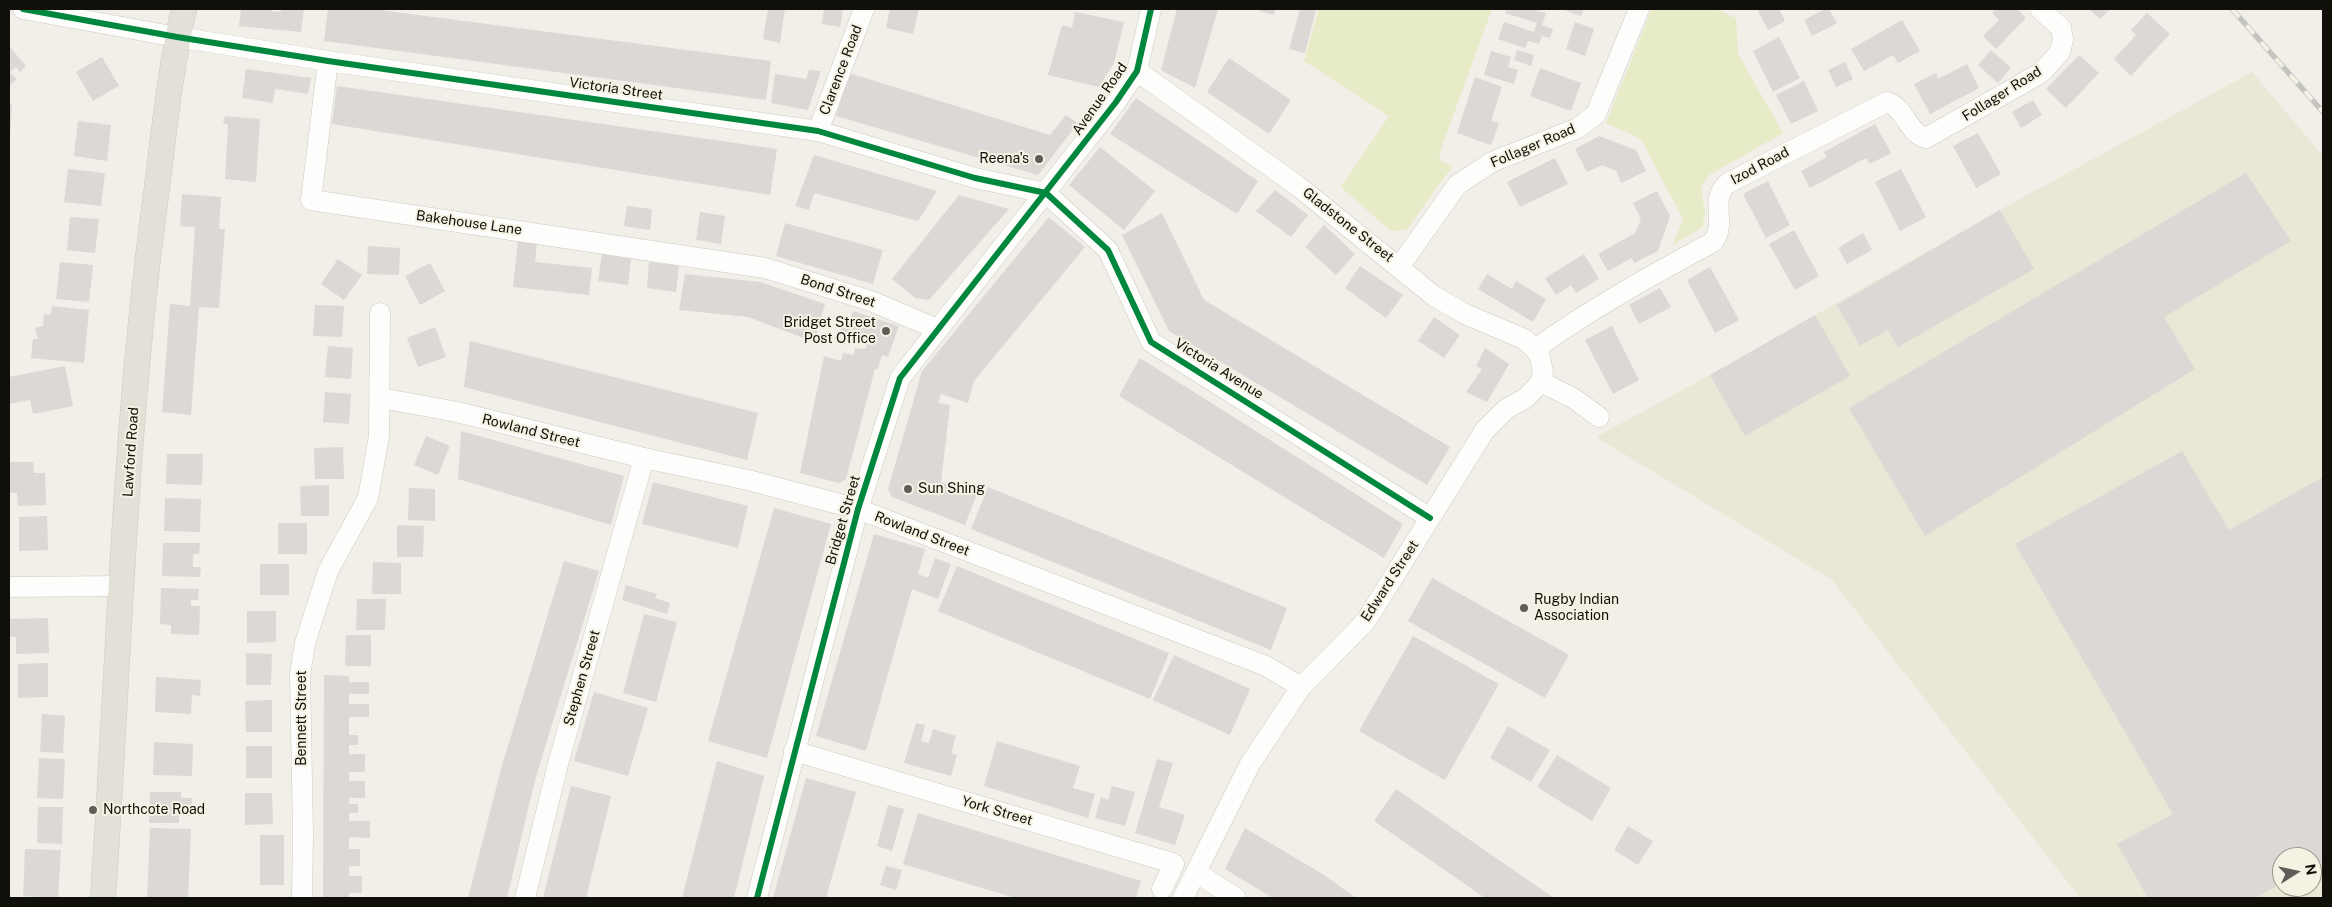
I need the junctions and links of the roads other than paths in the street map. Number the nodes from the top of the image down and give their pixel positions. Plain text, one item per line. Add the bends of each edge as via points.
1 (23, 9) edge
2 (184, 9) edge
3 (864, 9) edge
4 (1151, 9) edge
5 (1638, 9) edge
6 (2040, 9) edge
7 (177, 37) junction
8 (328, 61) junction
9 (1137, 71) junction
10 (818, 131) junction
11 (1919, 136) joint
12 (1046, 193) junction
13 (1400, 266) junction
14 (765, 268) joint
15 (380, 313) dead end
16 (938, 328) junction
17 (1535, 349) junction
18 (1540, 382) junction
19 (380, 398) junction
20 (1600, 417) dead end
21 (644, 458) junction
22 (858, 509) junction
23 (1430, 518) junction
24 (121, 586) junction
25 (9, 587) edge
26 (1302, 687) junction
27 (794, 751) junction
28 (1197, 873) junction
29 (1162, 889) dead end
30 (103, 898) edge
31 (302, 898) edge
32 (525, 898) edge
33 (757, 898) edge
34 (1183, 898) edge
35 (1236, 898) edge

1 - 7 street, Victoria Street
2 - 7 main road, Lawford Road
3 - 10 street, Clarence Road
4 - 9 street, Avenue Road
5 - 13 street, Follager Road via 1596,114 1578,128 1492,162 1457,185
6 - 11 street, Follager Road via 2061,28 2063,40 2060,52 2041,73 1936,134 1926,138
7 - 8 street, Victoria Street
7 - 24 main road, Lawford Road via 138,344
8 - 10 street, Victoria Street
8 - 14 street, Bakehouse Lane via 311,200
9 - 12 street, Avenue Road
9 - 13 street, Gladstone Street via 1300,187
10 - 12 street, Victoria Street via 975,178
11 - 17 street, Izod Road via 1900,110 1887,102 1728,183 1720,189 1718,196 1719,235 1713,242 1633,285
12 - 16 street, Bridget Street
12 - 23 street, Victoria Avenue via 1108,250 1151,342
13 - 17 street, Gladstone Street via 1464,314 1524,339
14 - 16 street, Bond Street via 871,302
15 - 19 street, Bennett Street
16 - 22 street, Bridget Street via 900,378
17 - 18 street via 1543,365
18 - 20 street via 1574,398
18 - 23 street, Edward Street via 1526,398 1506,409 1485,430
19 - 21 street, Rowland Street via 457,412
19 - 31 street, Bennett Street via 379,436 368,498 328,571 305,643 300,675
21 - 22 street, Rowland Street via 748,480
21 - 32 street, Stephen Street via 558,764
22 - 26 street, Rowland Street via 1266,666
22 - 27 street, Bridget Street
23 - 26 street, Edward Street via 1366,621
24 - 25 street
24 - 30 main road, Lawford Road
26 - 28 street, Edward Street via 1250,764
27 - 29 street, York Street via 1169,862 1174,864
27 - 33 street, Bridget Street
28 - 34 street, Edward Street
28 - 35 street

